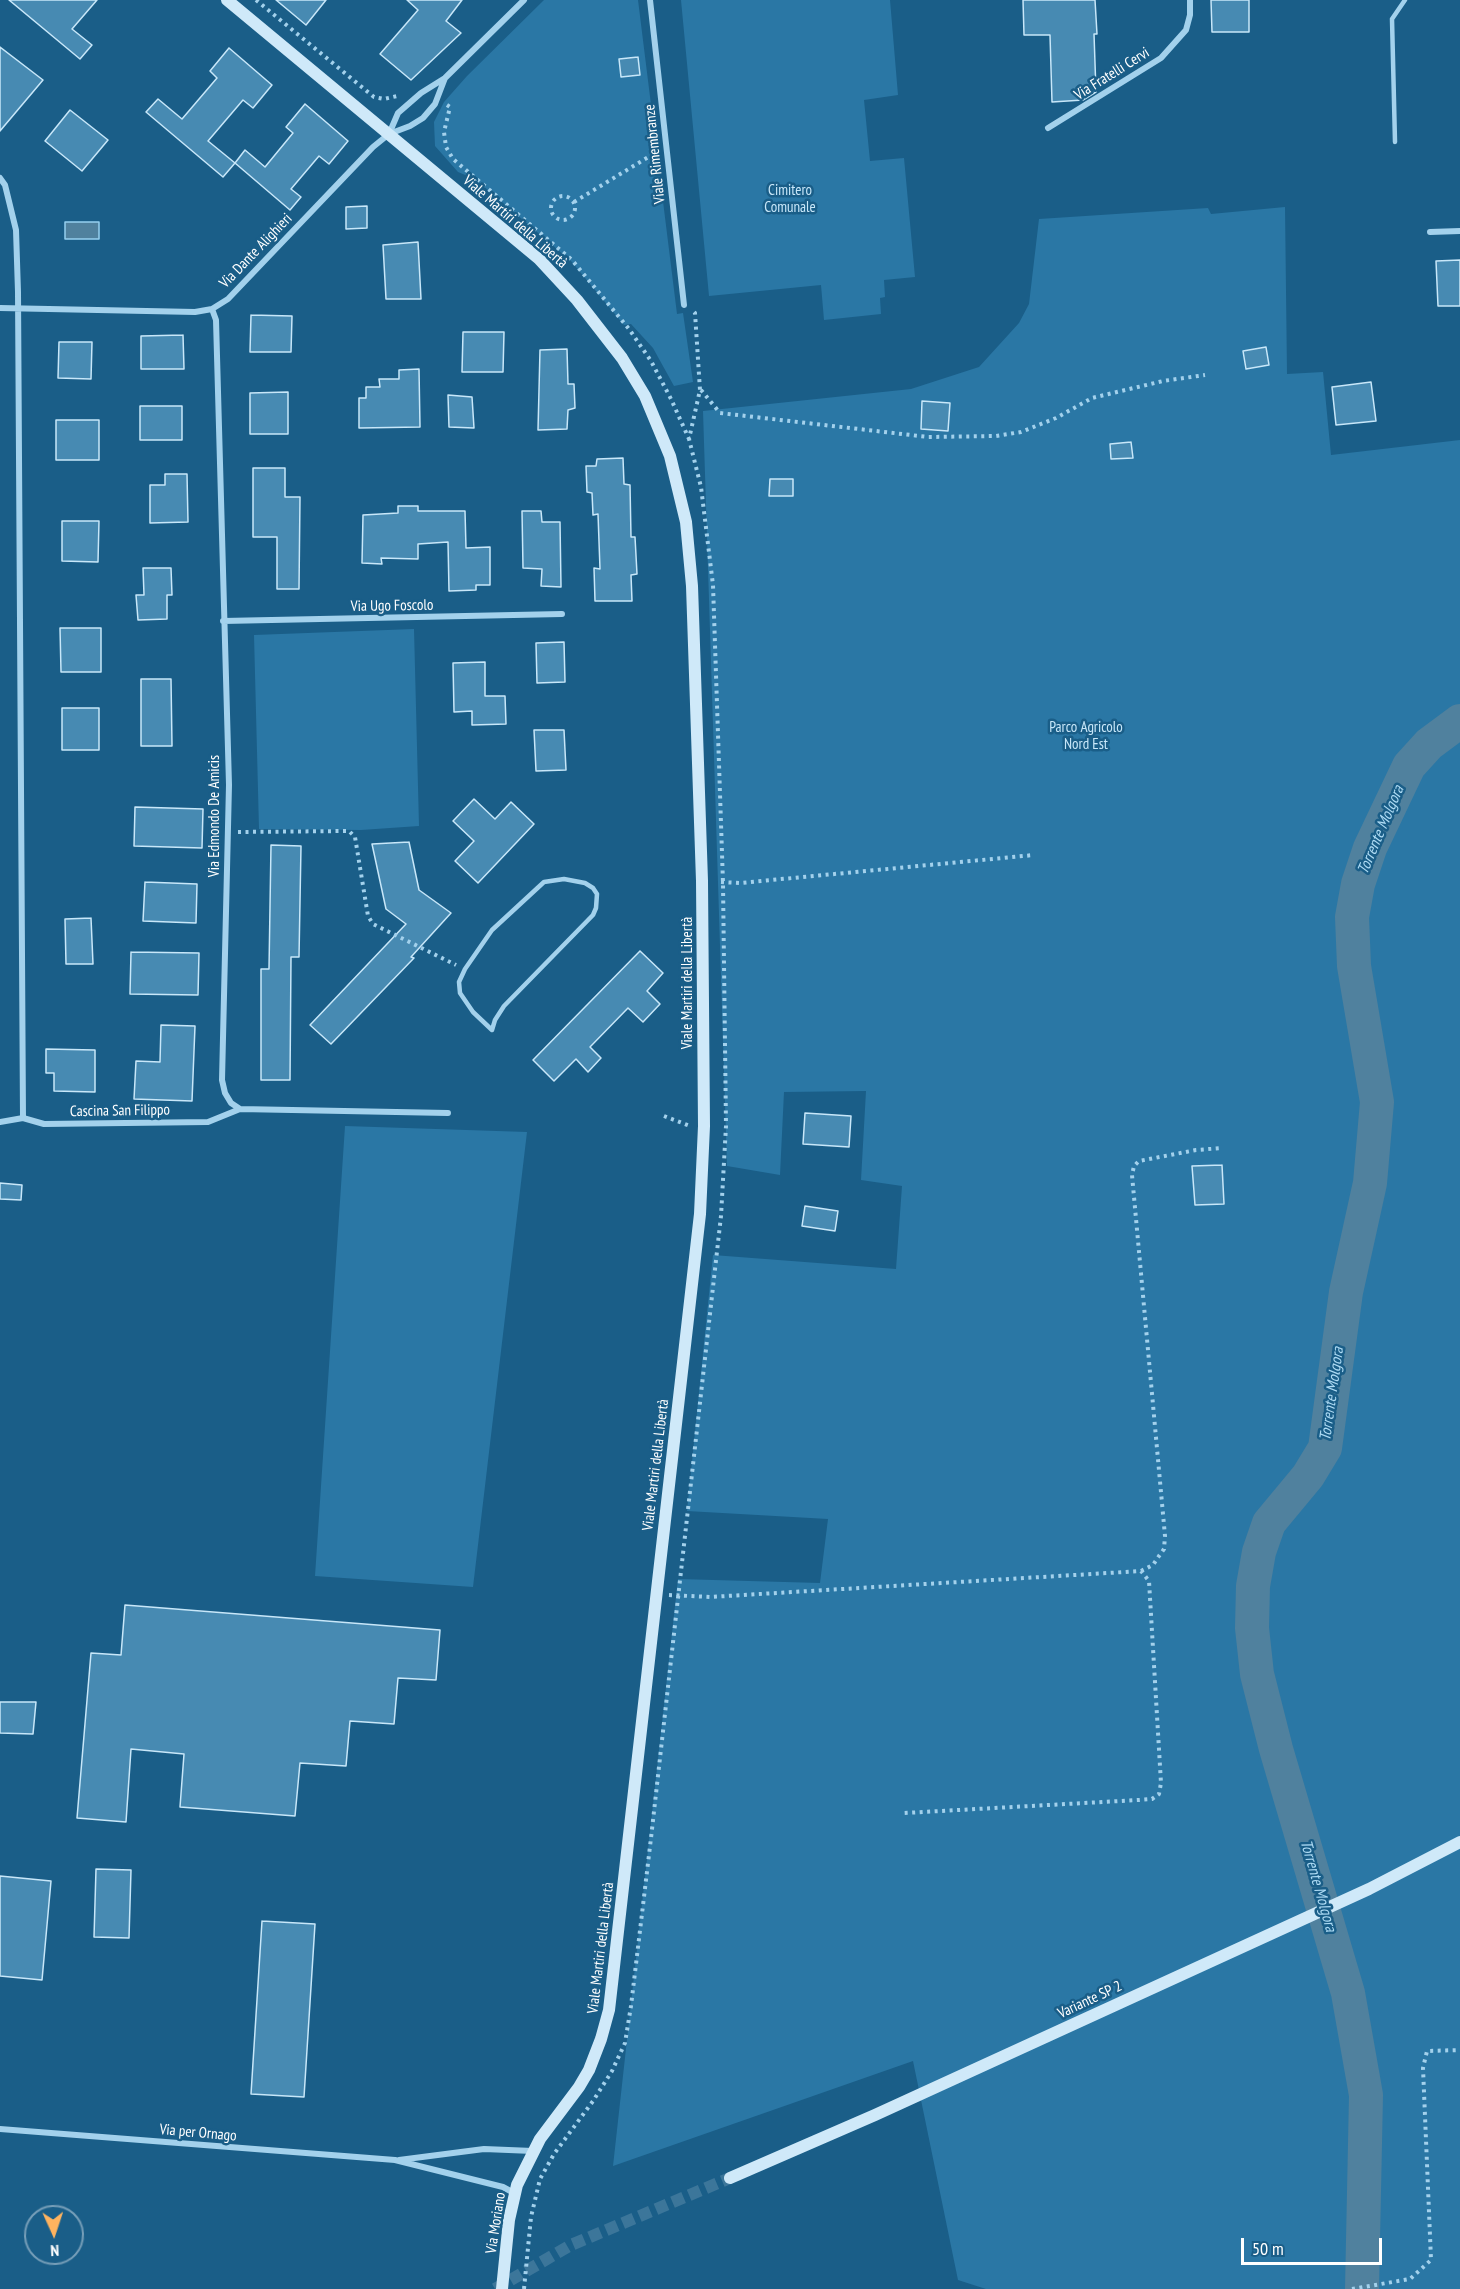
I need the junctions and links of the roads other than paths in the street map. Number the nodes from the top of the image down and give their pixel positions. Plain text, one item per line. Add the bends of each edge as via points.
1 (227, 0) edge
2 (524, 0) edge
3 (650, 0) edge
4 (1190, 0) edge
5 (1405, 0) edge
6 (446, 78) junction
7 (1048, 128) dead end
8 (389, 134) junction
9 (1395, 142) dead end
10 (0, 178) edge
11 (1460, 231) edge
12 (1430, 232) dead end
13 (684, 305) dead end
14 (0, 308) edge
15 (18, 308) junction
16 (212, 309) junction
17 (562, 614) dead end
18 (223, 621) junction
19 (465, 969) joint
20 (240, 1109) junction
21 (448, 1113) dead end
22 (23, 1118) junction
23 (0, 1122) edge
24 (1460, 1842) edge
25 (0, 2129) edge
26 (544, 2133) joint
27 (533, 2151) junction
28 (395, 2160) junction
29 (730, 2178) tunnel mouth
30 (514, 2193) junction
31 (502, 2289) edge

1 - 8 street, Viale Martiri della Libertà
2 - 6 street
3 - 13 street, Viale Rimembranze
4 - 7 street, Via Fratelli Cervi via 1186,30 1161,58
5 - 9 lane via 1392,19
6 - 8 street via 398,113
6 - 8 street via 435,104 423,118
8 - 16 street, Via Dante Alighieri via 228,298
8 - 26 street, Viale Martiri della Libertà via 552,271 622,358 645,396 670,456 686,522 690,558 702,881 704,1132 700,1214 609,2010 589,2070
10 - 15 street via 16,230
11 - 12 street
14 - 15 street
15 - 16 street via 195,312
15 - 22 street
16 - 18 street, Via Edmondo De Amicis via 216,320
17 - 18 street, Via Ugo Foscolo
18 - 20 street, Via Edmondo De Amicis via 229,785 222,1080 231,1103
19 - 19 lane via 459,982 460,993 492,1030 504,1006 593,915 597,894 575,880 544,882 492,930
20 - 21 street
20 - 22 street, Cascina San Filippo via 208,1122 44,1124
22 - 23 street, Cascina San Filippo
24 - 29 street, Variante SP 2 via 1369,1889
25 - 28 street, Via per Ornago
26 - 27 street, Via Moriano
27 - 28 street, Via per Ornago via 484,2149
27 - 30 street, Via Moriano
28 - 30 street, Via per Ornago
30 - 31 street, Via Moriano

